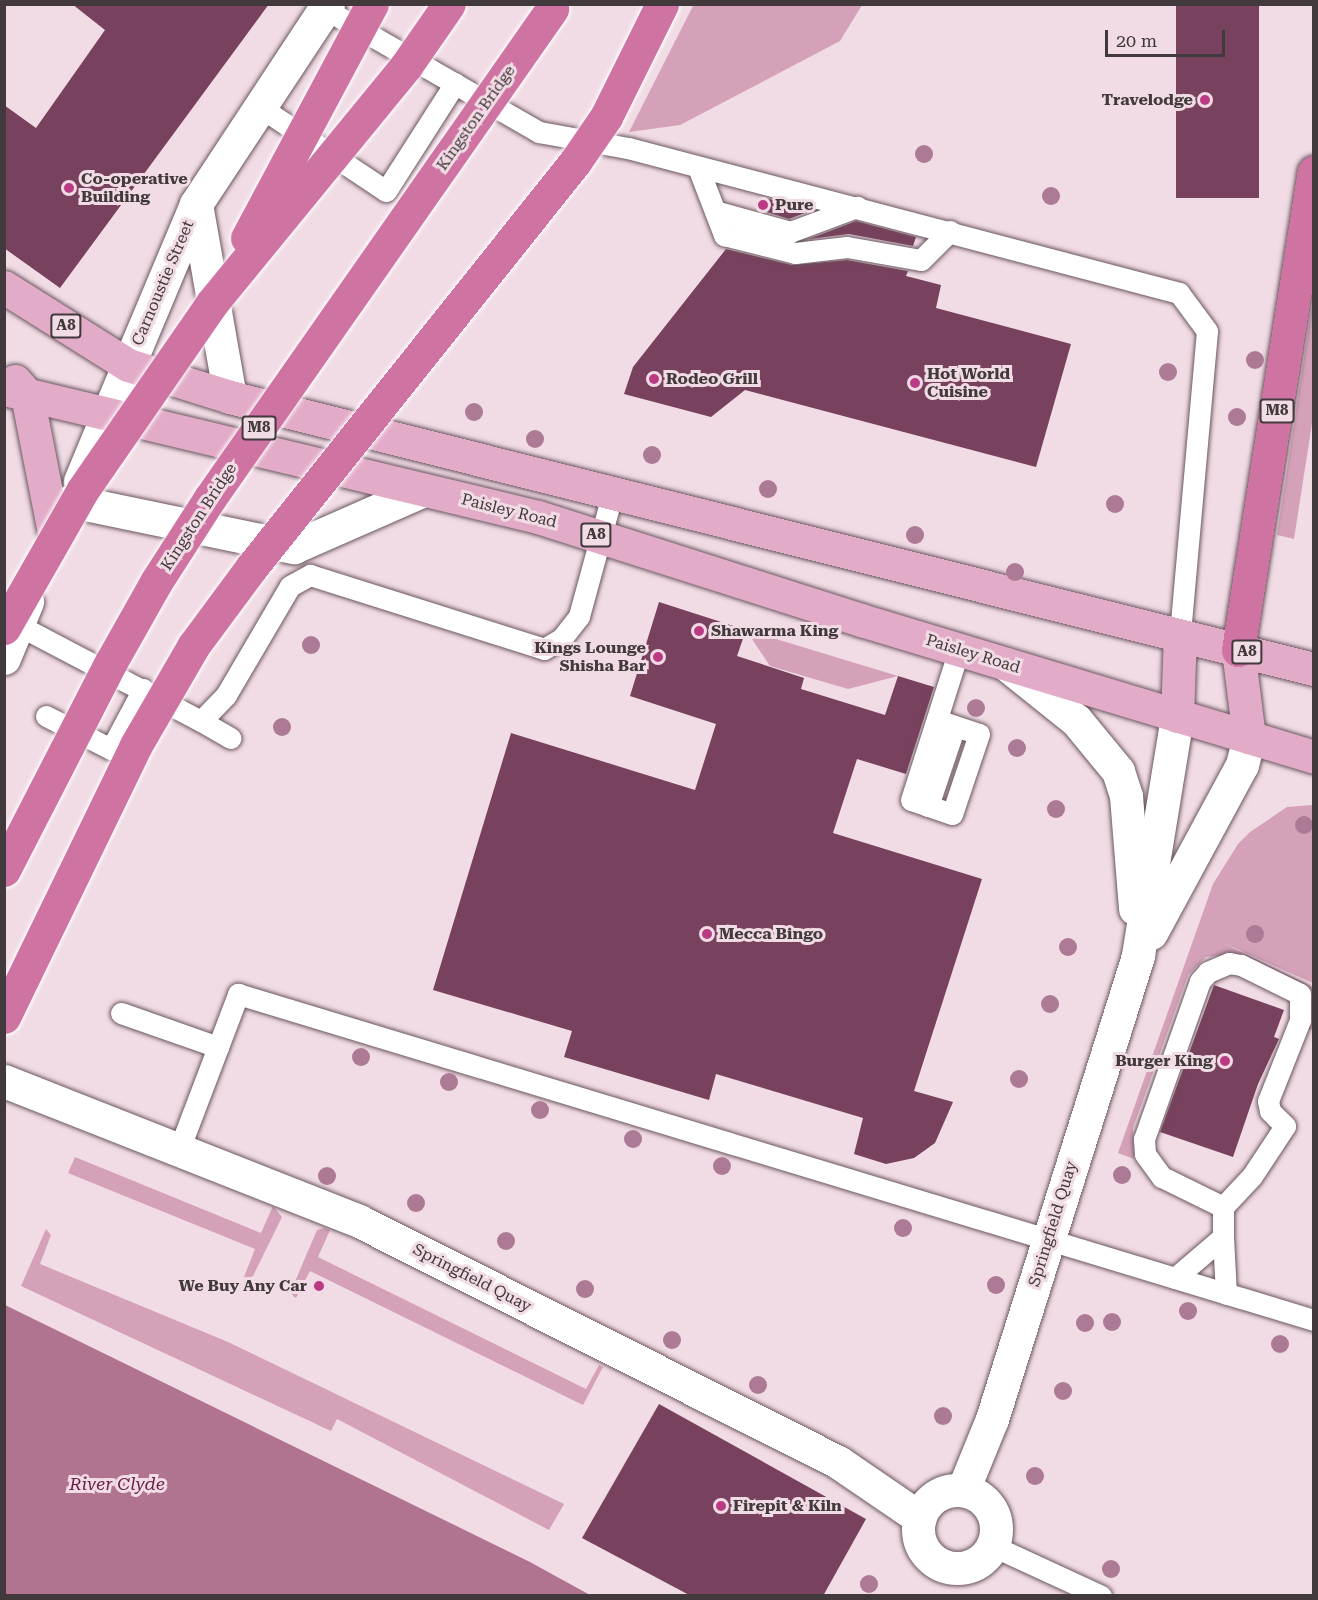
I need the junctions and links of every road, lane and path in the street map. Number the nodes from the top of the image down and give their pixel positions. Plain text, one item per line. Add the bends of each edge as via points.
1 (372, 4) edge
2 (449, 4) edge
3 (662, 4) edge
4 (326, 7) edge
5 (553, 7) edge
6 (455, 83) junction
7 (260, 107) junction
8 (699, 170) junction
9 (1314, 172) edge
10 (196, 204) junction
11 (857, 207) junction
12 (715, 211) junction
13 (950, 231) junction
14 (4, 287) edge
15 (212, 303) junction
16 (128, 365) junction
17 (4, 368) edge
18 (16, 392) edge
19 (230, 397) junction
20 (107, 416) junction
21 (424, 490) junction
22 (613, 492) junction
23 (71, 501) junction
24 (54, 532) junction
25 (602, 536) junction
26 (11, 626) edge
27 (1180, 636) junction
28 (959, 650) junction
29 (1238, 650) junction
30 (4, 658) edge
31 (1006, 664) junction
32 (1314, 669) edge
33 (142, 689) junction
34 (46, 716) dead end
35 (1177, 716) junction
36 (201, 722) junction
37 (946, 723) junction
38 (1249, 737) junction
39 (230, 738) dead end
40 (1314, 757) edge
41 (4, 870) edge
42 (1138, 956) junction
43 (121, 1013) dead end
44 (4, 1017) edge
45 (218, 1047) junction
46 (4, 1081) edge
47 (180, 1147) junction
48 (1223, 1208) junction
49 (1223, 1237) junction
50 (1048, 1240) junction
51 (1175, 1278) junction
52 (1226, 1294) junction
53 (1314, 1320) edge
54 (963, 1490) junction
55 (920, 1518) junction
56 (993, 1546) junction
57 (1101, 1596) edge

1 - 15 highway, bridge
2 - 15 highway, bridge via 406,66
3 - 44 highway, bridge via 606,117 575,162 194,645 136,745
4 - 6 lane
4 - 7 street, Carnoustie Street
5 - 41 highway, Kingston Bridge / M8, bridge via 210,498 156,582
6 - 7 lane via 386,191
6 - 8 lane via 539,132 628,148
7 - 10 street, Carnoustie Street
8 - 11 lane
8 - 12 lane
9 - 29 highway, M8
10 - 16 street, Carnoustie Street
10 - 19 street
11 - 12 lane via 790,232
11 - 13 lane
12 - 13 lane via 724,235 795,253 847,247 921,260
13 - 27 lane via 1179,293 1207,331
14 - 16 main road, A8
15 - 26 highway, bridge via 82,490
16 - 19 main road, A8
16 - 20 street, Carnoustie Street
17 - 18 main road
18 - 20 main road, Paisley Road / A8
18 - 24 main road
19 - 22 main road, A8
20 - 21 main road, Paisley Road / A8
20 - 23 street, Carnoustie Street
21 - 23 street via 294,547
21 - 25 main road, Paisley Road / A8
22 - 25 lane
22 - 27 main road, A8
23 - 24 street, Carnoustie Street
24 - 26 street, Carnoustie Street
25 - 28 main road, Paisley Road / A8
25 - 36 lane via 579,616 562,638 544,649 310,575 290,585 225,695
26 - 30 street, Carnoustie Street
26 - 33 lane
27 - 29 main road, A8
27 - 35 main road
28 - 31 main road, Paisley Road / A8
28 - 37 lane
29 - 32 main road, A8
29 - 38 main road
31 - 35 main road, Paisley Road / A8
31 - 42 street via 1076,720 1118,771 1126,796
33 - 34 lane via 111,749
33 - 36 lane
35 - 38 main road, Paisley Road / A8
35 - 42 street
36 - 39 lane
37 - 37 lane via 911,800 952,814 979,735
38 - 40 main road, Paisley Road / A8
38 - 42 street via 1237,775
42 - 50 street, Springfield Quay
43 - 45 lane
45 - 47 lane
45 - 50 lane via 238,994
46 - 47 street, Springfield Quay
47 - 55 street, Springfield Quay via 369,1226 838,1462
48 - 48 lane via 1162,1177 1145,1154 1144,1139 1200,981 1218,966 1241,965 1300,994 1300,1020 1268,1101 1270,1111 1285,1126 1252,1176
48 - 49 lane
49 - 51 lane
49 - 52 lane
50 - 51 lane
50 - 54 street, Springfield Quay via 992,1419
51 - 52 lane
52 - 53 lane
54 - 55 street via 933,1498
54 - 56 street via 990,1507 997,1533
55 - 56 street via 920,1542 926,1553 945,1567 956,1569 978,1563
56 - 57 lane

